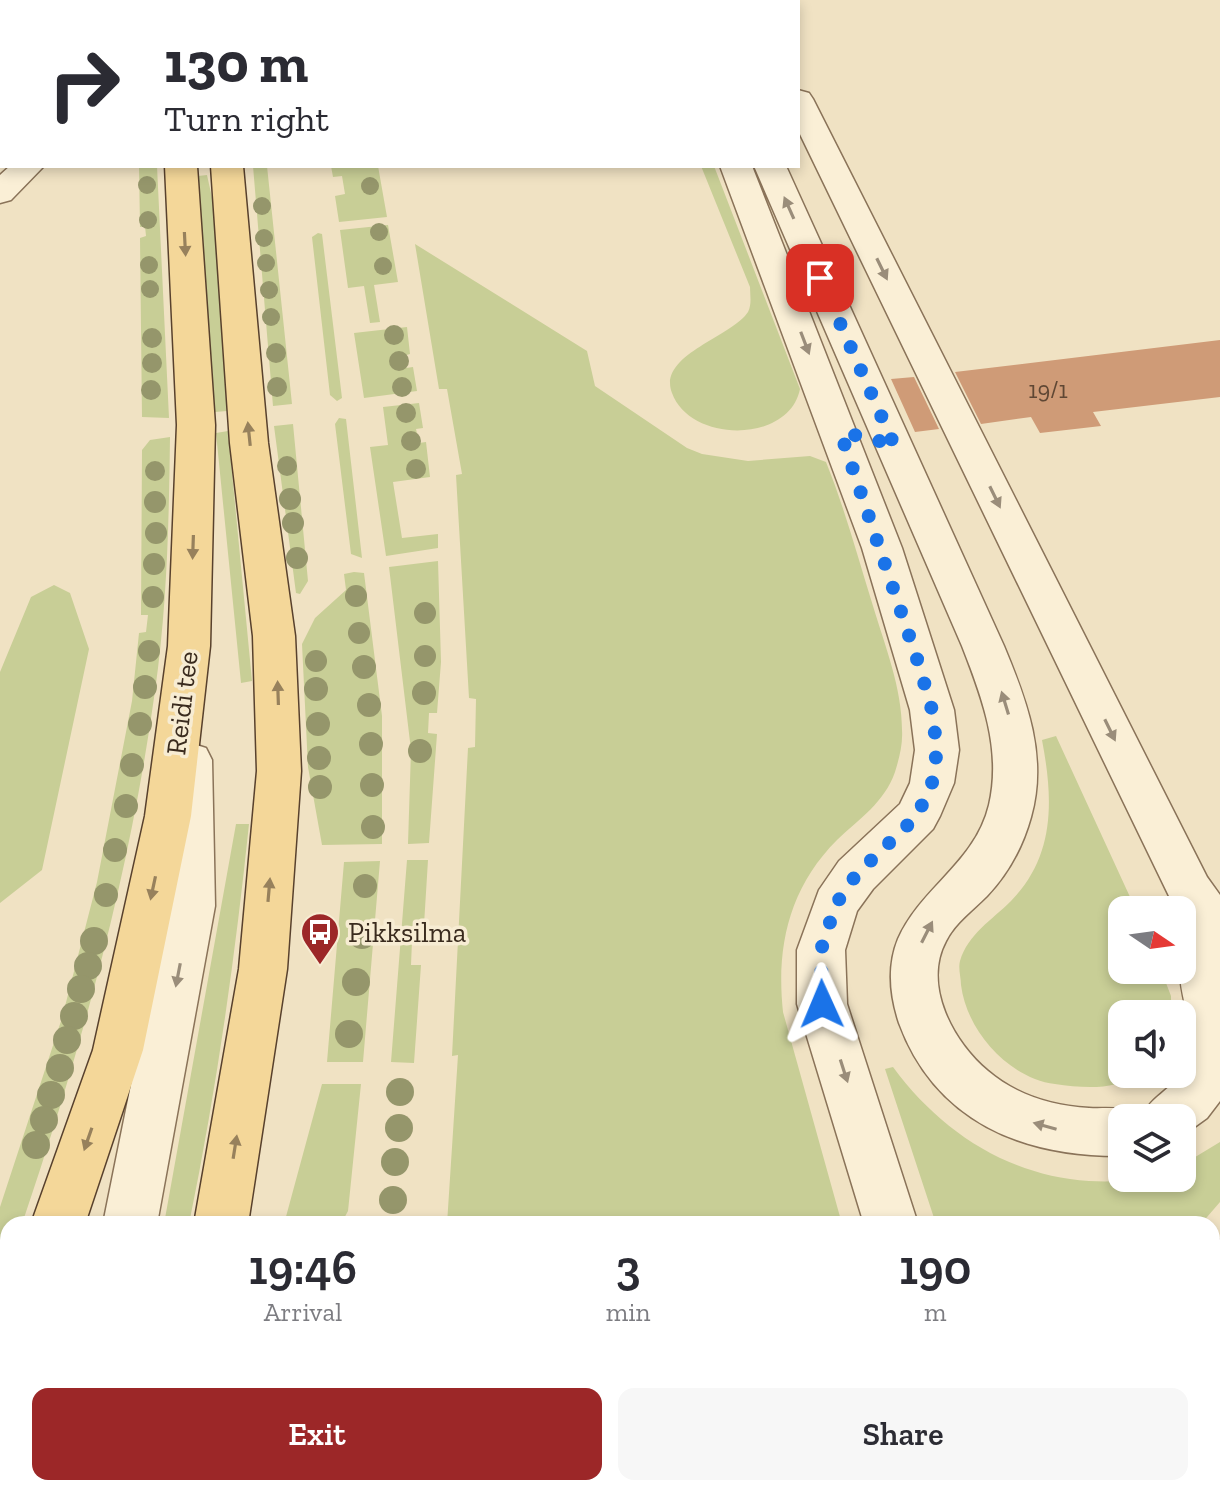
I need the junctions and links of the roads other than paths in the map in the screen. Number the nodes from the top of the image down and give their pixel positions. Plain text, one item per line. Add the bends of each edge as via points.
1 (800, 103) edge
2 (26, 168) edge
3 (181, 168) edge
4 (227, 168) edge
5 (737, 168) edge
6 (771, 168) edge
7 (0, 193) edge
8 (841, 434) junction
9 (895, 447) junction
10 (189, 646) junction
11 (1205, 889) edge
12 (1220, 933) edge
13 (1188, 1104) edge
14 (1108, 1133) edge
15 (61, 1216) edge
16 (132, 1216) edge
17 (222, 1216) edge
18 (888, 1216) edge

1 -> 11 street via 960,427
2 - 7 street
3 -> 10 main road, Reidi tee via 196,425
17 -> 4 main road via 263,969 279,771 276,661 249,443
5 -> 8 street
9 -> 6 street
8 - 9 street
8 -> 18 street via 919,665 937,750 932,783 917,816 856,875 836,904 821,950 822,1004
14 -> 9 street via 1051,1129 993,1105 948,1065 922,1019 914,979 921,943 935,918 992,855 1014,797 1016,758 997,679
10 -> 15 main road, Reidi tee via 168,816 118,1050
10 -> 16 street via 191,906
11 - 12 street
11 - 13 street via 1215,1051 1203,1084

